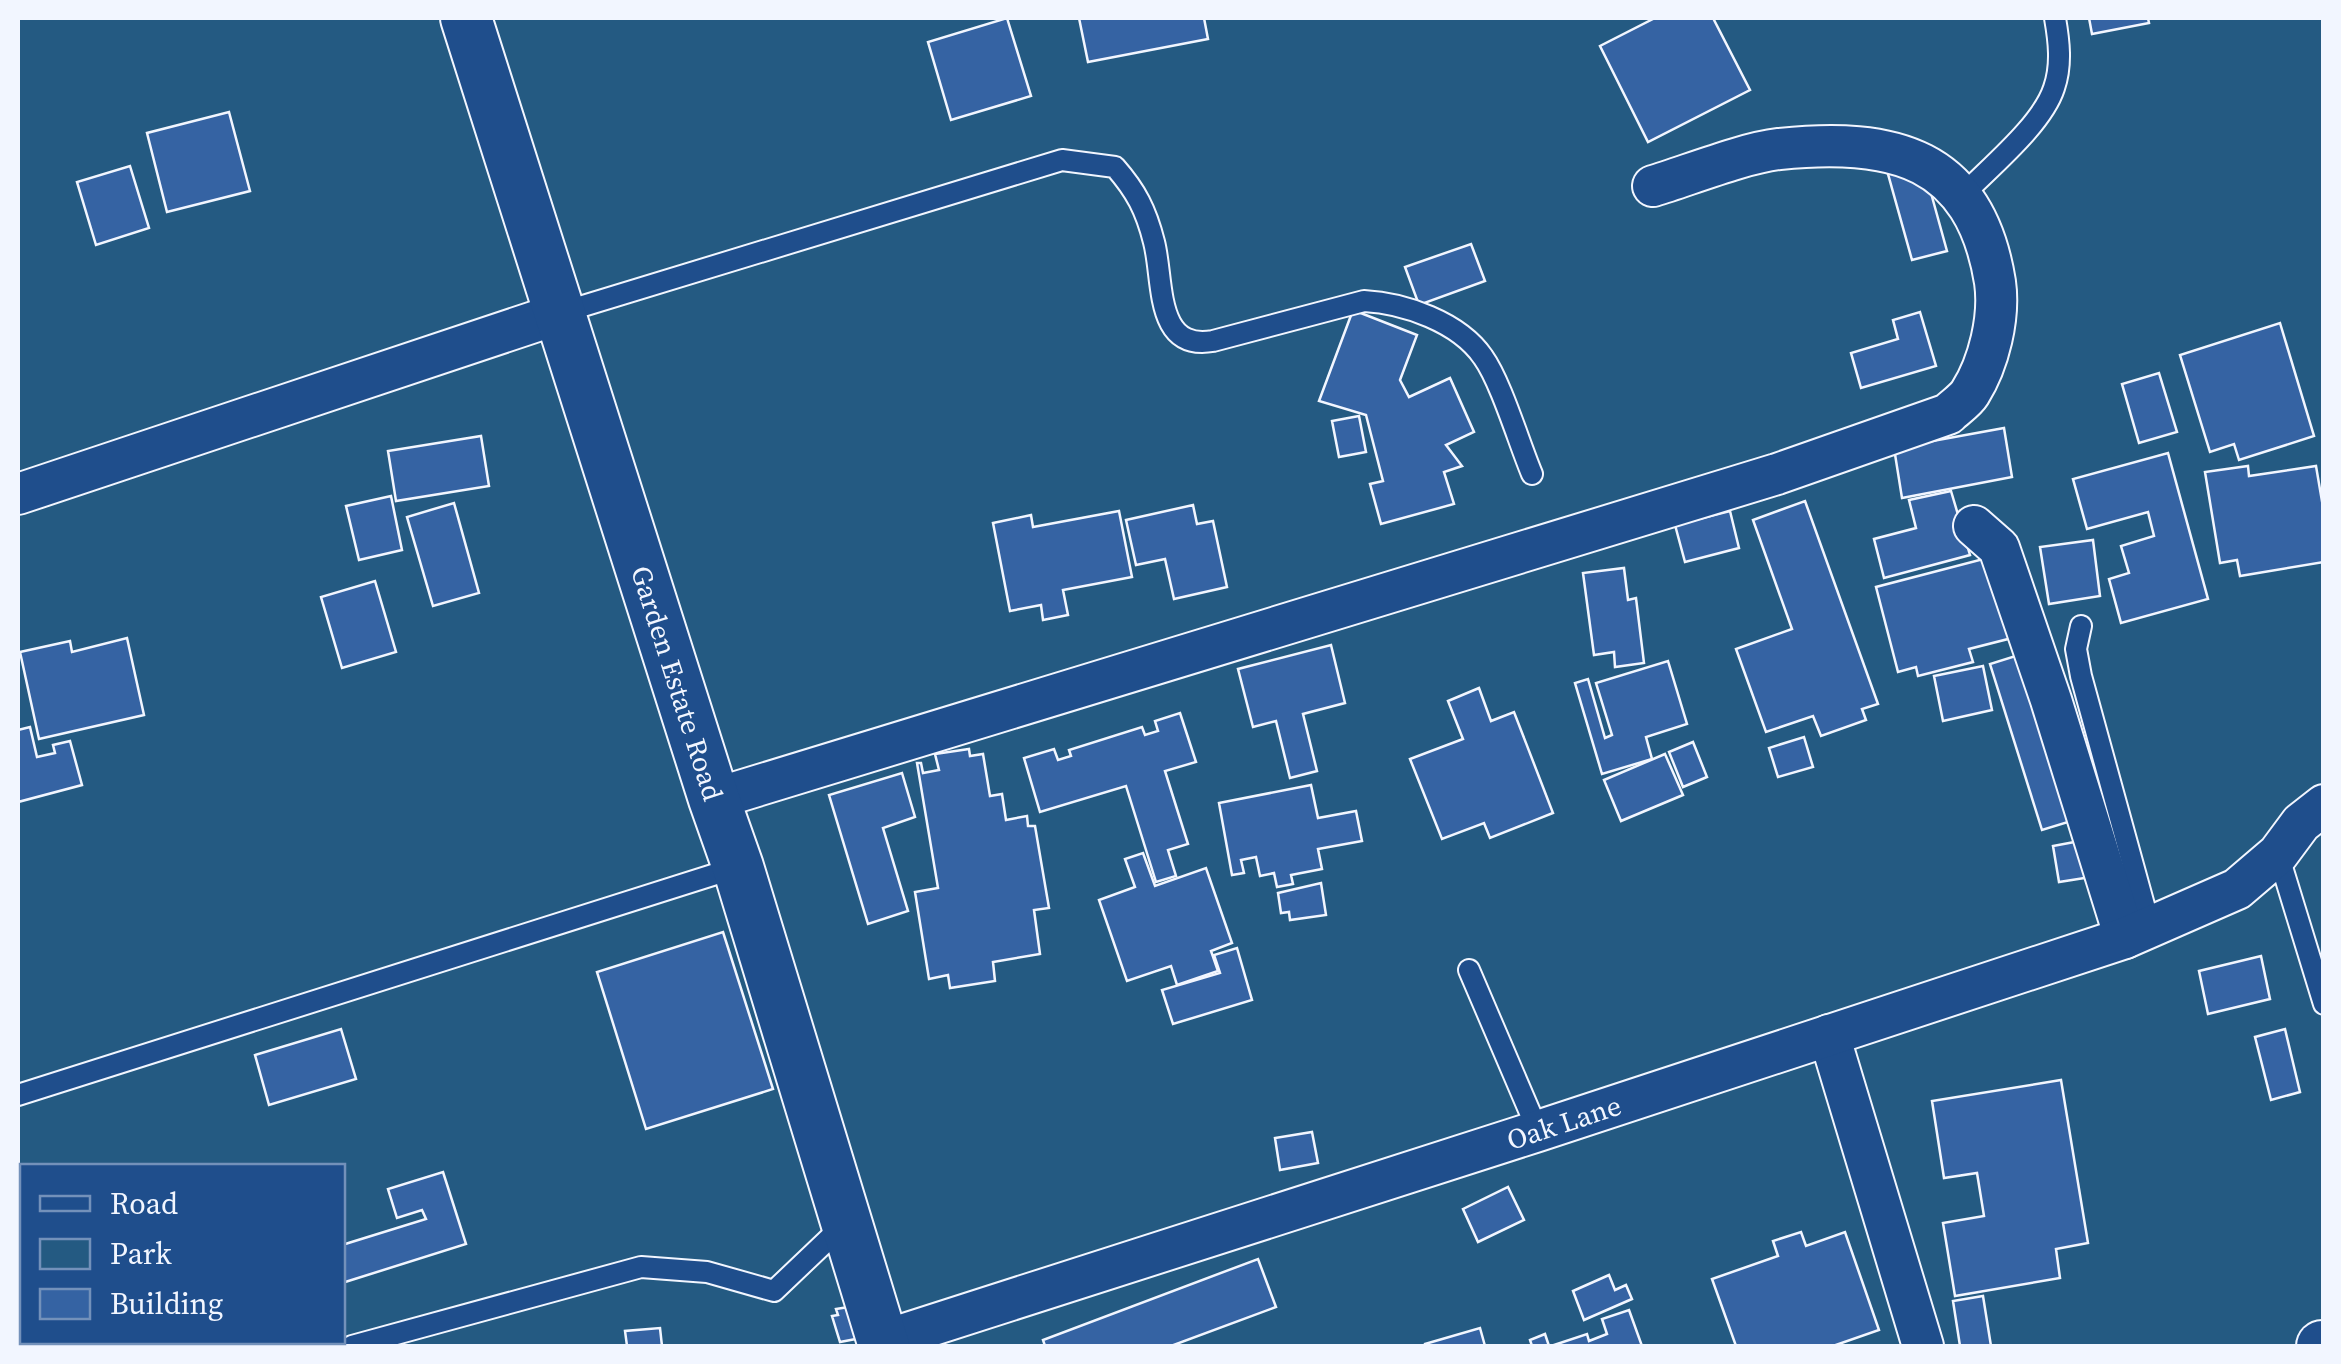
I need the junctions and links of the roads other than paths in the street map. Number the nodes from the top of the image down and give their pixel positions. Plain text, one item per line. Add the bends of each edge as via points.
1 (466, 18) edge
2 (2055, 18) edge
3 (1654, 186) dead end
4 (1963, 195) junction
5 (558, 314) junction
6 (1532, 474) dead end
7 (18, 494) edge
8 (1974, 526) dead end
9 (2081, 626) dead end
10 (714, 799) junction
11 (2324, 805) edge
12 (2278, 854) junction
13 (738, 866) junction
14 (2138, 932) junction
15 (1470, 970) dead end
16 (2324, 1004) edge
17 (1829, 1035) junction
18 (18, 1094) edge
19 (1538, 1131) junction
20 (884, 1344) edge
21 (352, 1346) edge
22 (1923, 1346) edge

1 - 5 street, Garden Estate Road
2 - 4 lane via 2060,63 2054,91 2032,124
3 - 4 street via 1776,149 1841,148 1925,163
4 - 10 street via 1989,246 1998,300 1987,355 1969,395 1948,414 1758,480
5 - 6 lane via 1062,160 1115,166 1138,192 1168,320 1183,339 1213,341 1364,301 1390,302 1467,338 1485,359
5 - 7 street
5 - 10 street, Garden Estate Road
8 - 14 street via 1998,548
9 - 14 lane via 2080,676
10 - 13 street, Garden Estate Road
11 - 12 street, Oak Lane
12 - 14 street, Oak Lane via 2237,889
12 - 16 lane
13 - 18 lane
13 - 20 street, Garden Estate Road
14 - 17 street, Oak Lane
15 - 19 lane
17 - 19 street, Oak Lane
17 - 22 street
19 - 20 street, Oak Lane
20 - 21 lane via 835,1233 774,1291 707,1272 641,1268

